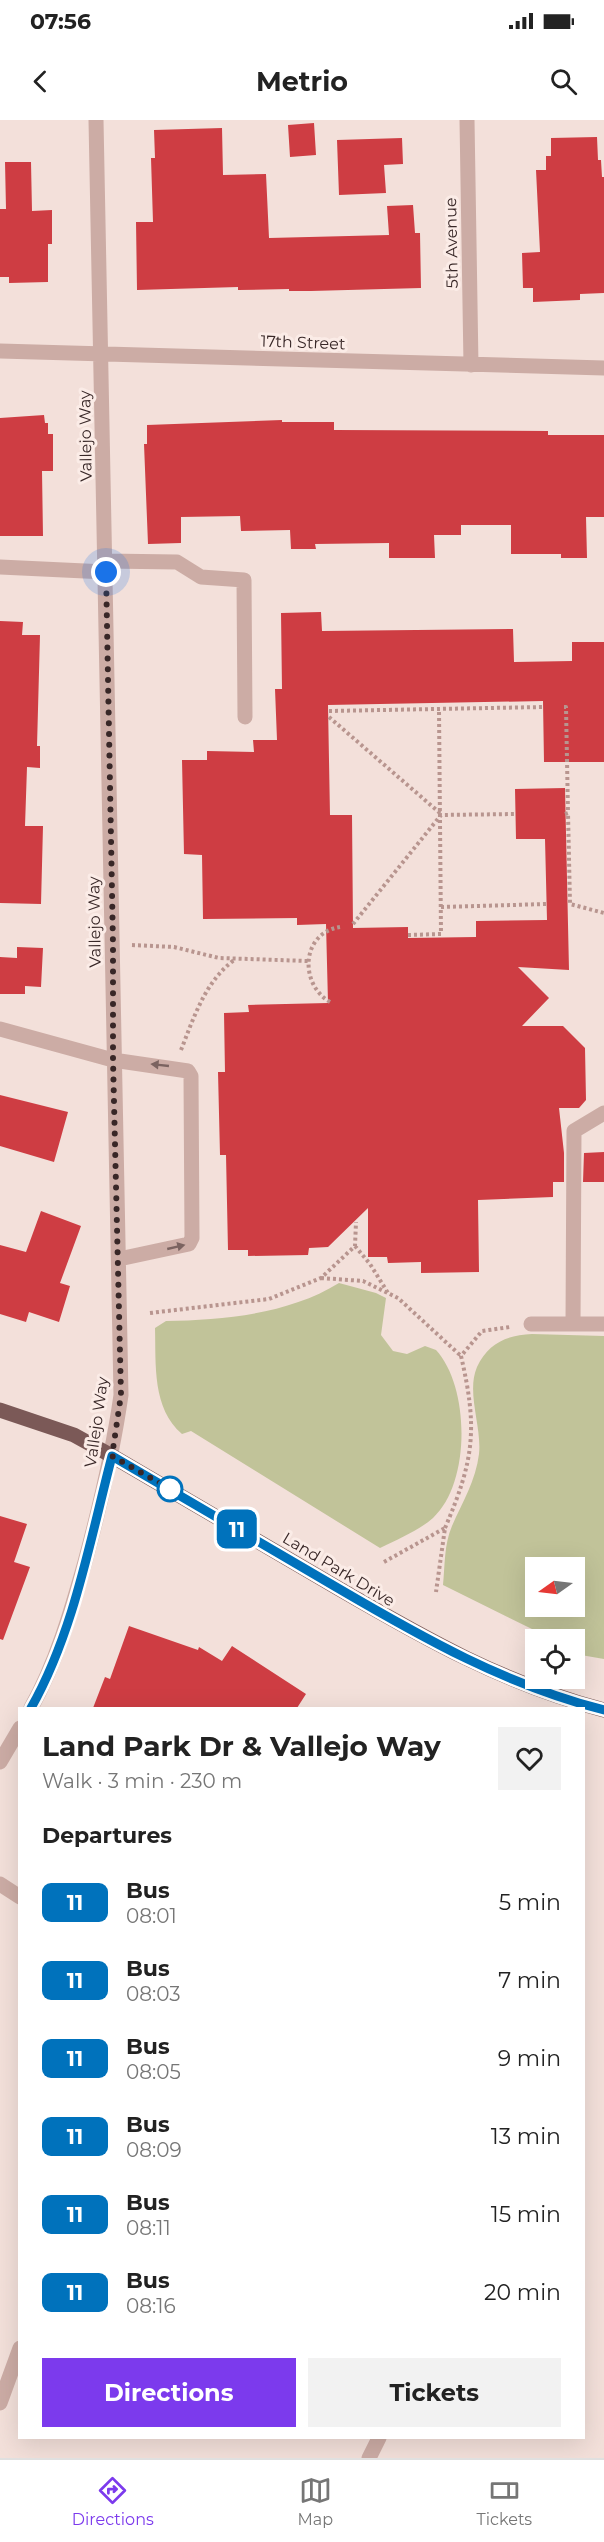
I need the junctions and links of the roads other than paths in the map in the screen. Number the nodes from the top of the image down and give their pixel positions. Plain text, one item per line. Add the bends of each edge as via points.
1 (96, 120) edge
2 (467, 120) edge
3 (0, 351) edge
4 (100, 354) junction
5 (471, 365) junction
6 (604, 368) edge
7 (0, 567) edge
8 (106, 567) junction
9 (245, 717) dead end
10 (0, 1029) edge
11 (113, 1060) junction
12 (604, 1113) edge
13 (119, 1259) junction
14 (531, 1324) road end
15 (573, 1324) junction
16 (604, 1324) edge
17 (0, 1410) edge
18 (112, 1456) junction
19 (572, 1705) edge
20 (31, 1707) edge
21 (585, 1707) edge
22 (604, 1710) edge
23 (18, 1731) edge
24 (0, 1762) edge
25 (0, 1884) edge
26 (18, 1896) edge
27 (18, 2354) edge
28 (0, 2403) edge
29 (378, 2439) edge
30 (369, 2458) edge

1 - 4 street, Vallejo Way
2 - 5 street, 5th Avenue
3 - 4 street, 17th Street
4 - 5 street, 17th Street
4 - 8 street, Vallejo Way
5 - 6 street, 17th Street
7 - 8 street
8 - 9 street via 177,562 201,577 244,580
8 - 11 street, Vallejo Way
10 - 11 street
11 - 13 street, Vallejo Way
13 -> 11 street via 189,1244 192,1238 191,1076 188,1071 173,1067
12 - 15 street via 574,1131
13 - 18 street, Vallejo Way via 121,1395
14 - 15 street
15 - 16 street
17 - 18 main road, Land Park Drive via 75,1436
18 - 19 main road, Land Park Drive via 397,1624 471,1663
18 - 20 street, Vallejo Way via 74,1601
21 - 22 main road, Land Park Drive
23 - 24 street
25 - 26 street
27 - 28 street
29 - 30 street

